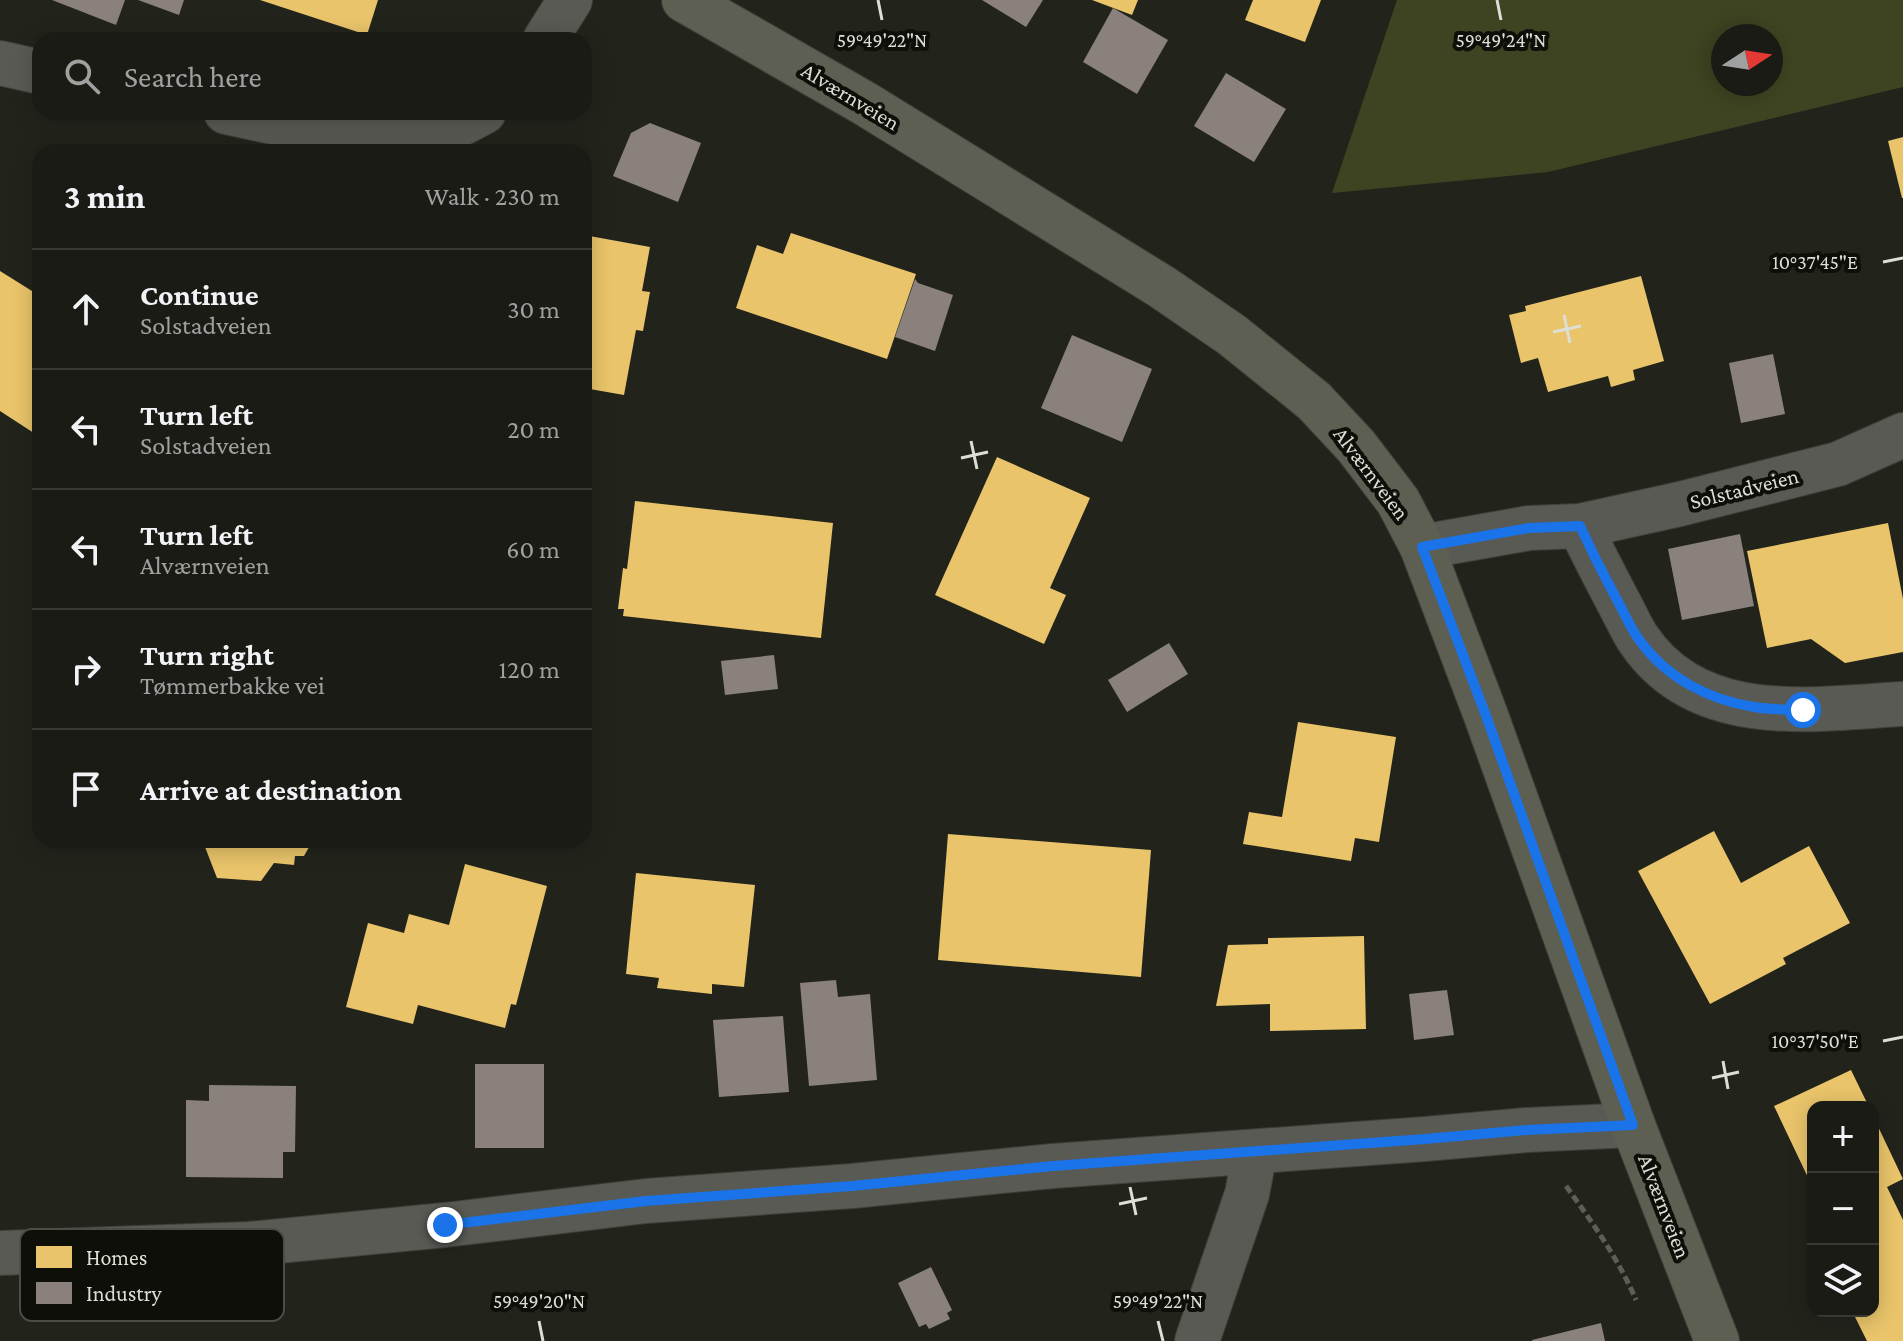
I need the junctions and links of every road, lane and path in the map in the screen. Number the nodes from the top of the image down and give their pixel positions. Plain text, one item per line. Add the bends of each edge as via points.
1 (570, 0) edge
2 (684, 0) edge
3 (550, 32) edge
4 (0, 63) edge
5 (32, 70) edge
6 (263, 120) edge
7 (469, 120) edge
8 (1903, 435) edge
9 (1580, 526) junction
10 (1422, 547) junction
11 (1903, 704) edge
12 (1633, 1125) junction
13 (1527, 1130) junction
14 (1255, 1152) junction
15 (284, 1241) edge
16 (20, 1252) edge
17 (0, 1253) edge
18 (1638, 1305) dead end
19 (1197, 1341) edge
20 (1717, 1341) edge

1 - 3 street
2 - 10 main road, Alværnveien via 864,103 1232,335 1314,401 1356,446 1398,501
4 - 5 street
6 - 7 street via 332,135 396,139 433,135
8 - 9 street, Solstadveien via 1838,464
9 - 10 street, Solstadveien via 1529,528
9 - 11 street via 1638,639 1674,675 1700,691 1756,708
10 - 12 main road, Alværnveien
12 - 13 street
12 - 20 main road, Alværnveien
13 - 14 street
13 - 18 path via 1602,1237
14 - 15 street via 646,1201
14 - 19 street via 1247,1194
16 - 17 street

